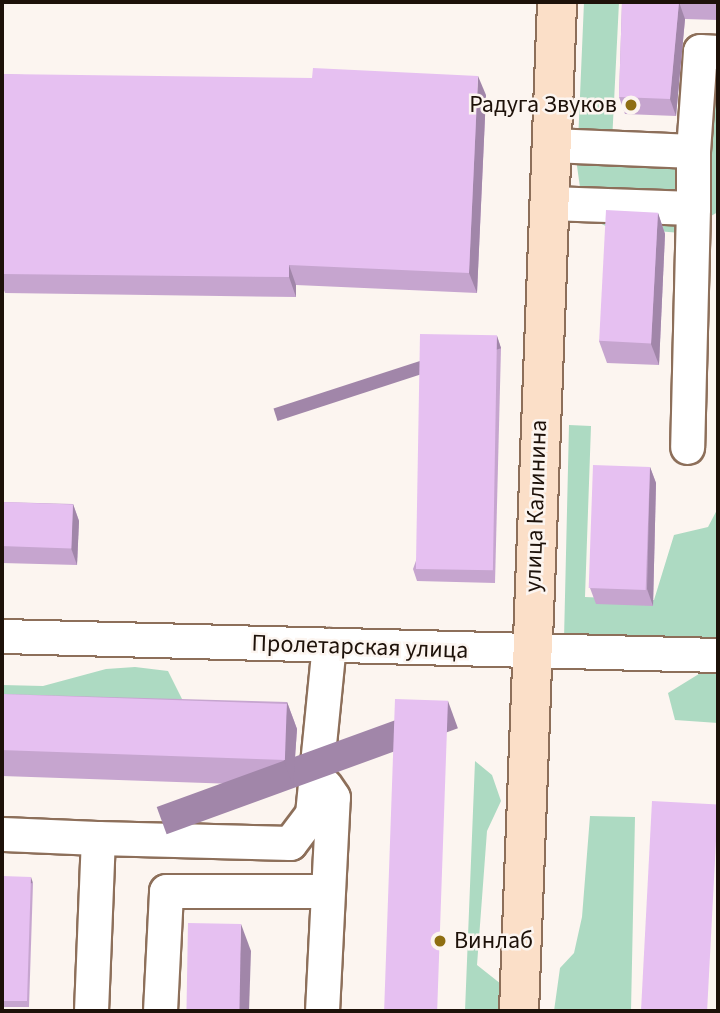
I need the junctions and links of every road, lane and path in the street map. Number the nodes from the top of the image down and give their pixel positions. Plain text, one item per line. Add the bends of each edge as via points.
1 (557, 2) edge
2 (718, 51) edge
3 (551, 145) junction
4 (693, 151) junction
5 (549, 203) junction
6 (693, 208) junction
7 (687, 447) dead end
8 (2, 636) edge
9 (329, 645) junction
10 (529, 651) junction
11 (718, 655) edge
12 (316, 773) junction
13 (2, 834) edge
14 (98, 838) junction
15 (327, 891) junction
16 (91, 1011) edge
17 (160, 1011) edge
18 (322, 1011) edge
19 (519, 1011) edge

1 - 3 main road, улица Калинина
2 - 4 street via 700,51
3 - 4 street
3 - 5 main road, улица Калинина
4 - 6 street
5 - 6 street
5 - 10 main road, улица Калинина
6 - 7 street
8 - 9 street, Пролетарская улица
9 - 10 street, Пролетарская улица
9 - 12 street
10 - 11 street, Пролетарская улица
10 - 19 main road, улица Калинина
12 - 14 street via 312,814 290,843
12 - 15 street via 332,797
13 - 14 street
14 - 16 street
15 - 17 street via 166,891
15 - 18 street

